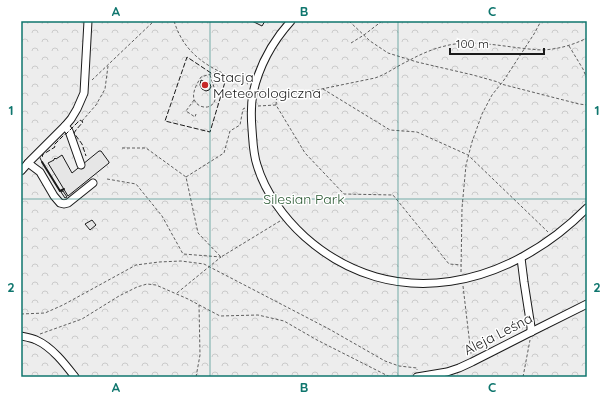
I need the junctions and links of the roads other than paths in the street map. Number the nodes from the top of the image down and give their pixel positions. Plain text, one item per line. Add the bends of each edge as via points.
1 (88, 21) edge
2 (291, 21) edge
3 (65, 126) junction
4 (28, 163) junction
5 (81, 165) dead end
6 (21, 171) edge
7 (93, 183) dead end
8 (587, 208) edge
9 (522, 258) junction
10 (587, 304) edge
11 (531, 332) junction
12 (21, 336) edge
13 (75, 377) edge
14 (419, 377) edge

1 - 3 street via 84,93
2 - 9 street via 273,43 258,75 251,116 257,166 271,194 297,229 311,243 345,265 390,281 416,284 462,279 494,270
3 - 4 street
3 - 5 street
4 - 6 street
4 - 7 street via 40,172 60,203 68,203
8 - 9 street via 553,238
9 - 11 street
10 - 11 street, Aleja Leśna
11 - 14 street, Aleja Leśna via 472,362 446,372
12 - 13 street via 46,345

